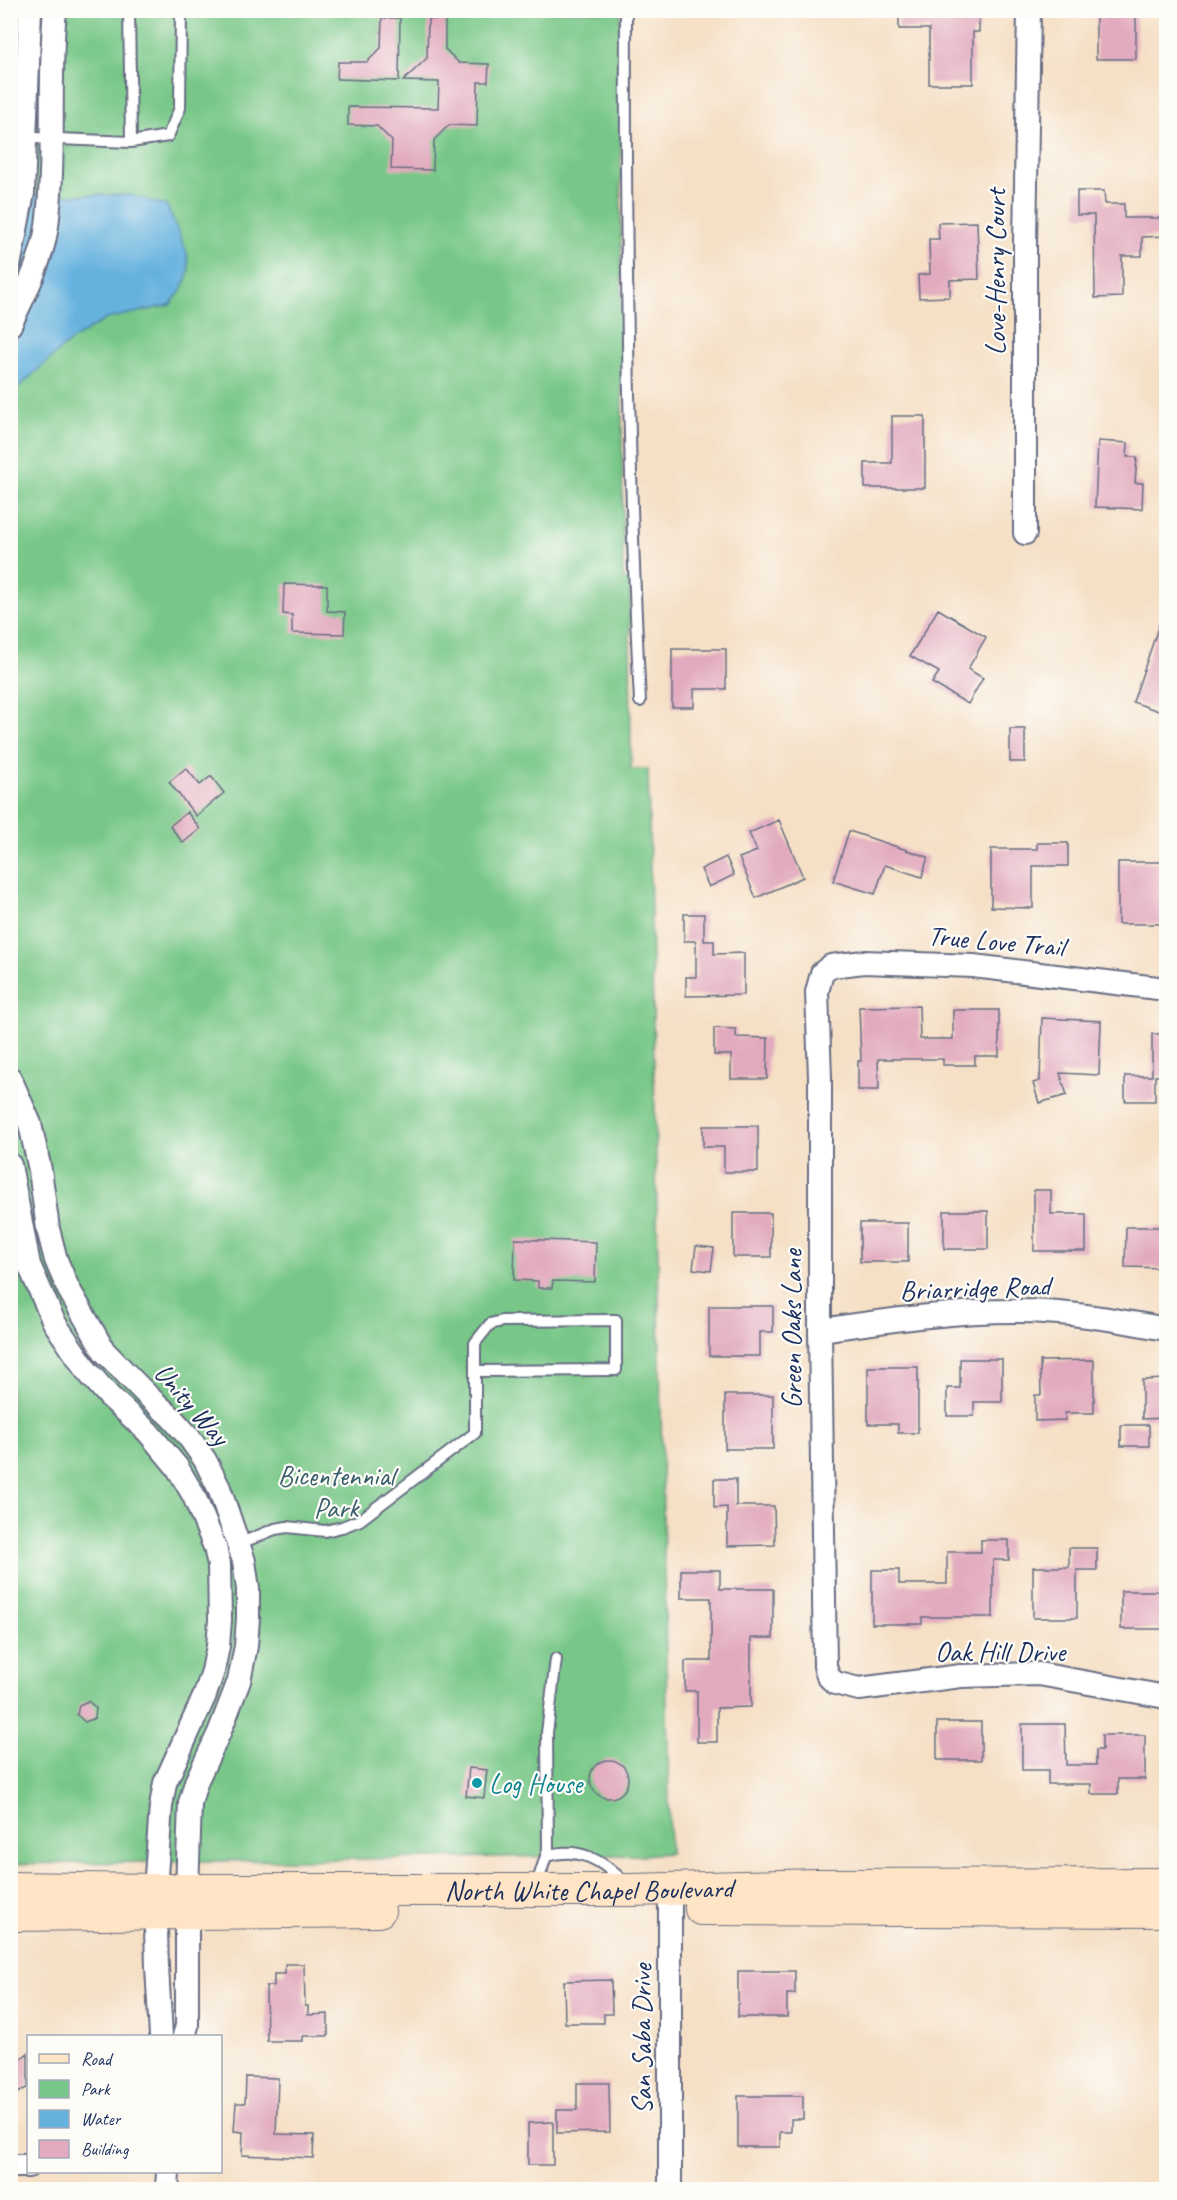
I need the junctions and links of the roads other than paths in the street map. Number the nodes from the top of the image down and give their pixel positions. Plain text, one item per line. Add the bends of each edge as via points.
1 (30, 10) edge
2 (55, 10) edge
3 (129, 10) edge
4 (181, 10) edge
5 (626, 10) edge
6 (1029, 10) edge
7 (18, 137) edge
8 (50, 138) junction
9 (131, 142) junction
10 (10, 261) edge
11 (10, 325) edge
12 (1025, 533) dead end
13 (640, 701) dead end
14 (822, 973) joint
15 (1167, 989) edge
16 (10, 1078) edge
17 (10, 1165) edge
18 (1167, 1329) edge
19 (820, 1330) junction
20 (475, 1371) junction
21 (240, 1543) junction
22 (215, 1547) junction
23 (556, 1659) dead end
24 (835, 1683) joint
25 (1167, 1697) edge
26 (546, 1856) junction
27 (1167, 1884) edge
28 (10, 1888) edge
29 (536, 1890) junction
30 (632, 1890) junction
31 (670, 1899) junction
32 (186, 1901) junction
33 (156, 1902) junction
34 (1167, 1911) edge
35 (10, 1915) edge
36 (161, 2035) edge
37 (185, 2035) edge
38 (10, 2166) edge
39 (27, 2166) edge
40 (168, 2173) edge
41 (167, 2190) edge
42 (670, 2190) edge

1 - 7 street
2 - 8 street
3 - 9 lane
4 - 9 lane via 180,108 168,136
5 - 13 lane via 632,556
6 - 12 street, Love-Henry Court
7 - 8 lane
7 - 10 street via 23,193
8 - 9 lane
8 - 11 street via 47,227 37,265
14 - 15 street, True Love Trail via 831,966 864,962 973,966
14 - 19 street, Green Oaks Lane via 817,992
16 - 21 street, Unity Way via 30,1124 48,1229 68,1288 104,1351 171,1417 205,1460
17 - 22 street, Unity Way via 29,1265 54,1322 87,1371 177,1467
18 - 19 street, Briarridge Road via 1105,1318 1017,1311 911,1318
19 - 24 street, Green Oaks Lane via 825,1666
20 - 20 lane via 475,1343 490,1324 616,1320 616,1370
20 - 21 lane via 475,1433 380,1506 342,1527 325,1531 281,1528
21 - 22 street
21 - 32 street, Unity Way via 248,1589 246,1646 230,1708 190,1803
22 - 33 street, Unity Way via 220,1585 218,1646 205,1695 165,1783
23 - 26 lane via 547,1733
24 - 25 street, Oak Hill Drive via 859,1689 961,1676 1039,1674
26 - 29 lane
26 - 30 lane via 560,1852 593,1857
27 - 31 main road, North White Chapel Boulevard via 828,1885
28 - 33 main road, North White Chapel Boulevard
29 - 30 main road, North White Chapel Boulevard
29 - 32 main road, North White Chapel Boulevard
30 - 31 main road, North White Chapel Boulevard
31 - 32 main road, North White Chapel Boulevard
31 - 34 main road, North White Chapel Boulevard
31 - 42 street, San Saba Drive
32 - 33 main road, North White Chapel Boulevard
32 - 37 street, Unity Way via 188,2026
33 - 35 main road, North White Chapel Boulevard
33 - 36 street, Unity Way
38 - 39 street
40 - 41 street

